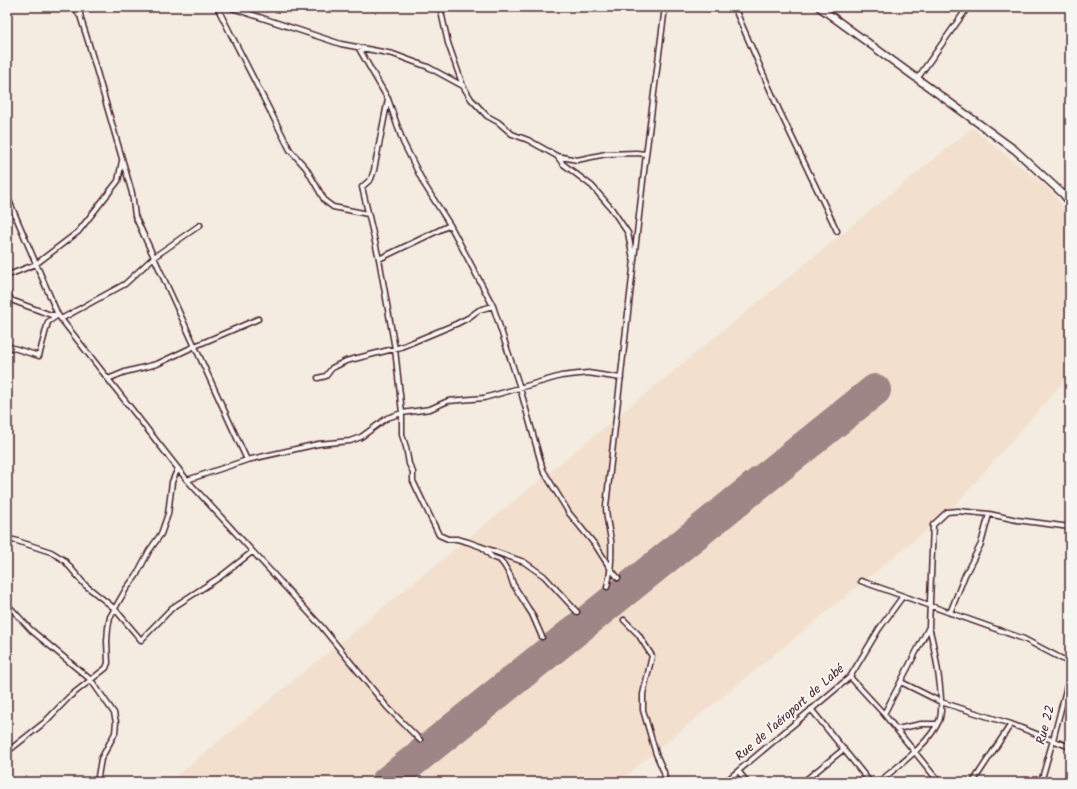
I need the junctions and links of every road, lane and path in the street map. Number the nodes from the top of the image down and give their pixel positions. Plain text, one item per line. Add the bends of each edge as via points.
1 (75, 7) edge
2 (79, 7) edge
3 (217, 7) edge
4 (229, 7) edge
5 (440, 7) edge
6 (665, 7) edge
7 (734, 7) edge
8 (819, 7) edge
9 (968, 7) edge
10 (80, 19) junction
11 (358, 47) junction
12 (917, 79) junction
13 (463, 86) junction
14 (388, 99) junction
15 (646, 154) junction
16 (557, 156) junction
17 (122, 160) junction
18 (7, 196) edge
19 (1070, 203) edge
20 (368, 214) junction
21 (450, 224) junction
22 (200, 225) dead end
23 (837, 230) dead end
24 (154, 257) junction
25 (379, 259) junction
26 (634, 263) junction
27 (36, 264) junction
28 (7, 274) edge
29 (7, 292) edge
30 (493, 306) junction
31 (58, 315) junction
32 (61, 319) junction
33 (258, 320) dead end
34 (7, 346) edge
35 (195, 346) junction
36 (395, 349) junction
37 (318, 378) dead end
38 (621, 378) junction
39 (108, 380) junction
40 (520, 388) junction
41 (402, 413) junction
42 (247, 460) junction
43 (178, 468) junction
44 (187, 480) junction
45 (989, 514) junction
46 (1070, 527) edge
47 (7, 541) edge
48 (480, 546) junction
49 (252, 552) junction
50 (610, 568) junction
51 (618, 578) dead end
52 (861, 581) dead end
53 (607, 587) dead end
54 (904, 596) junction
55 (7, 604) edge
56 (930, 606) junction
57 (114, 608) junction
58 (577, 612) dead end
59 (950, 613) junction
60 (624, 620) dead end
61 (929, 627) junction
62 (542, 637) dead end
63 (1070, 663) edge
64 (1070, 674) edge
65 (850, 677) junction
66 (91, 680) junction
67 (901, 682) junction
68 (941, 702) junction
69 (811, 709) junction
70 (884, 714) junction
71 (937, 724) junction
72 (1012, 724) junction
73 (896, 729) junction
74 (420, 740) dead end
75 (1053, 740) junction
76 (1070, 747) edge
77 (844, 749) junction
78 (7, 752) edge
79 (914, 752) junction
80 (739, 772) junction
81 (97, 782) edge
82 (665, 782) edge
83 (725, 782) edge
84 (747, 782) edge
85 (803, 782) edge
86 (870, 782) edge
87 (879, 782) edge
88 (938, 782) edge
89 (973, 782) edge
90 (1041, 782) edge

1 - 10 street
2 - 10 street
3 - 20 street via 290,150 306,168 325,201 333,207
4 - 11 street via 334,42
5 - 13 street via 448,43
6 - 15 street
7 - 23 street via 779,110
8 - 12 street
9 - 12 street
10 - 17 street
11 - 13 street via 393,54 428,67
11 - 14 street
12 - 19 street via 1015,150 1064,194
13 - 16 street via 471,99 488,116 512,134
14 - 20 street via 374,170 362,188
14 - 21 street via 403,142 424,184
15 - 16 street via 606,154 577,160
15 - 26 street
16 - 26 street via 563,164 592,186 612,208 628,233
17 - 24 street via 132,193 135,216
17 - 27 street via 118,181 78,232
18 - 27 street
20 - 25 street
21 - 25 street
21 - 30 street
22 - 24 street
24 - 32 street via 125,284
24 - 35 street
25 - 36 street
26 - 38 street
27 - 28 street
27 - 31 street
29 - 31 street via 11,300 50,315
30 - 36 street
30 - 40 street
31 - 32 street
31 - 34 street via 48,322 38,356
32 - 39 street
33 - 35 street
35 - 39 street via 157,364 125,372
35 - 42 street
36 - 37 street via 346,361 332,368 326,376
36 - 41 street
38 - 40 street via 588,373 561,376
38 - 50 street via 606,506 611,540
39 - 43 street
40 - 41 street via 484,398 448,401 430,409
40 - 50 street via 543,470 569,513
41 - 42 street via 388,418 361,437 350,441 318,444
41 - 48 street via 402,434 413,472 413,481 439,536
42 - 44 street
43 - 44 street
43 - 57 street via 172,482 168,514 161,534
44 - 49 street
45 - 46 street
45 - 56 street via 947,512 932,526
45 - 59 street via 981,544
47 - 57 street via 14,540 51,552 64,560 85,585
48 - 58 street via 524,562 533,568 544,576
48 - 62 street via 504,565
49 - 57 street via 220,577 172,608 141,640
49 - 74 street via 321,626 387,707
50 - 51 street
50 - 53 street
52 - 54 street
54 - 56 street
54 - 65 street, Rue de l'aéroport de Labé via 879,629
55 - 66 street via 31,630
56 - 59 street
56 - 61 street
57 - 66 street via 108,628 108,663 101,673
59 - 63 street via 1024,639
60 - 82 street via 638,634 652,656 643,694 643,710
61 - 67 street
61 - 68 street via 936,657
64 - 75 street, Rue 22
65 - 69 street, Rue de l'aéroport de Labé
65 - 70 street
66 - 78 street
66 - 81 street via 114,713 116,722 115,733 101,760
67 - 68 street
67 - 70 street
68 - 71 street via 940,720
68 - 72 street
69 - 77 street
69 - 80 street, Rue de l'aéroport de Labé
70 - 73 street
71 - 73 street
71 - 79 street
72 - 75 street
72 - 89 street
73 - 79 street
75 - 76 street
75 - 90 street, Rue 22
77 - 85 street
77 - 86 street
79 - 87 street
79 - 88 street
80 - 83 street, Rue de l'aéroport de Labé
80 - 84 street

